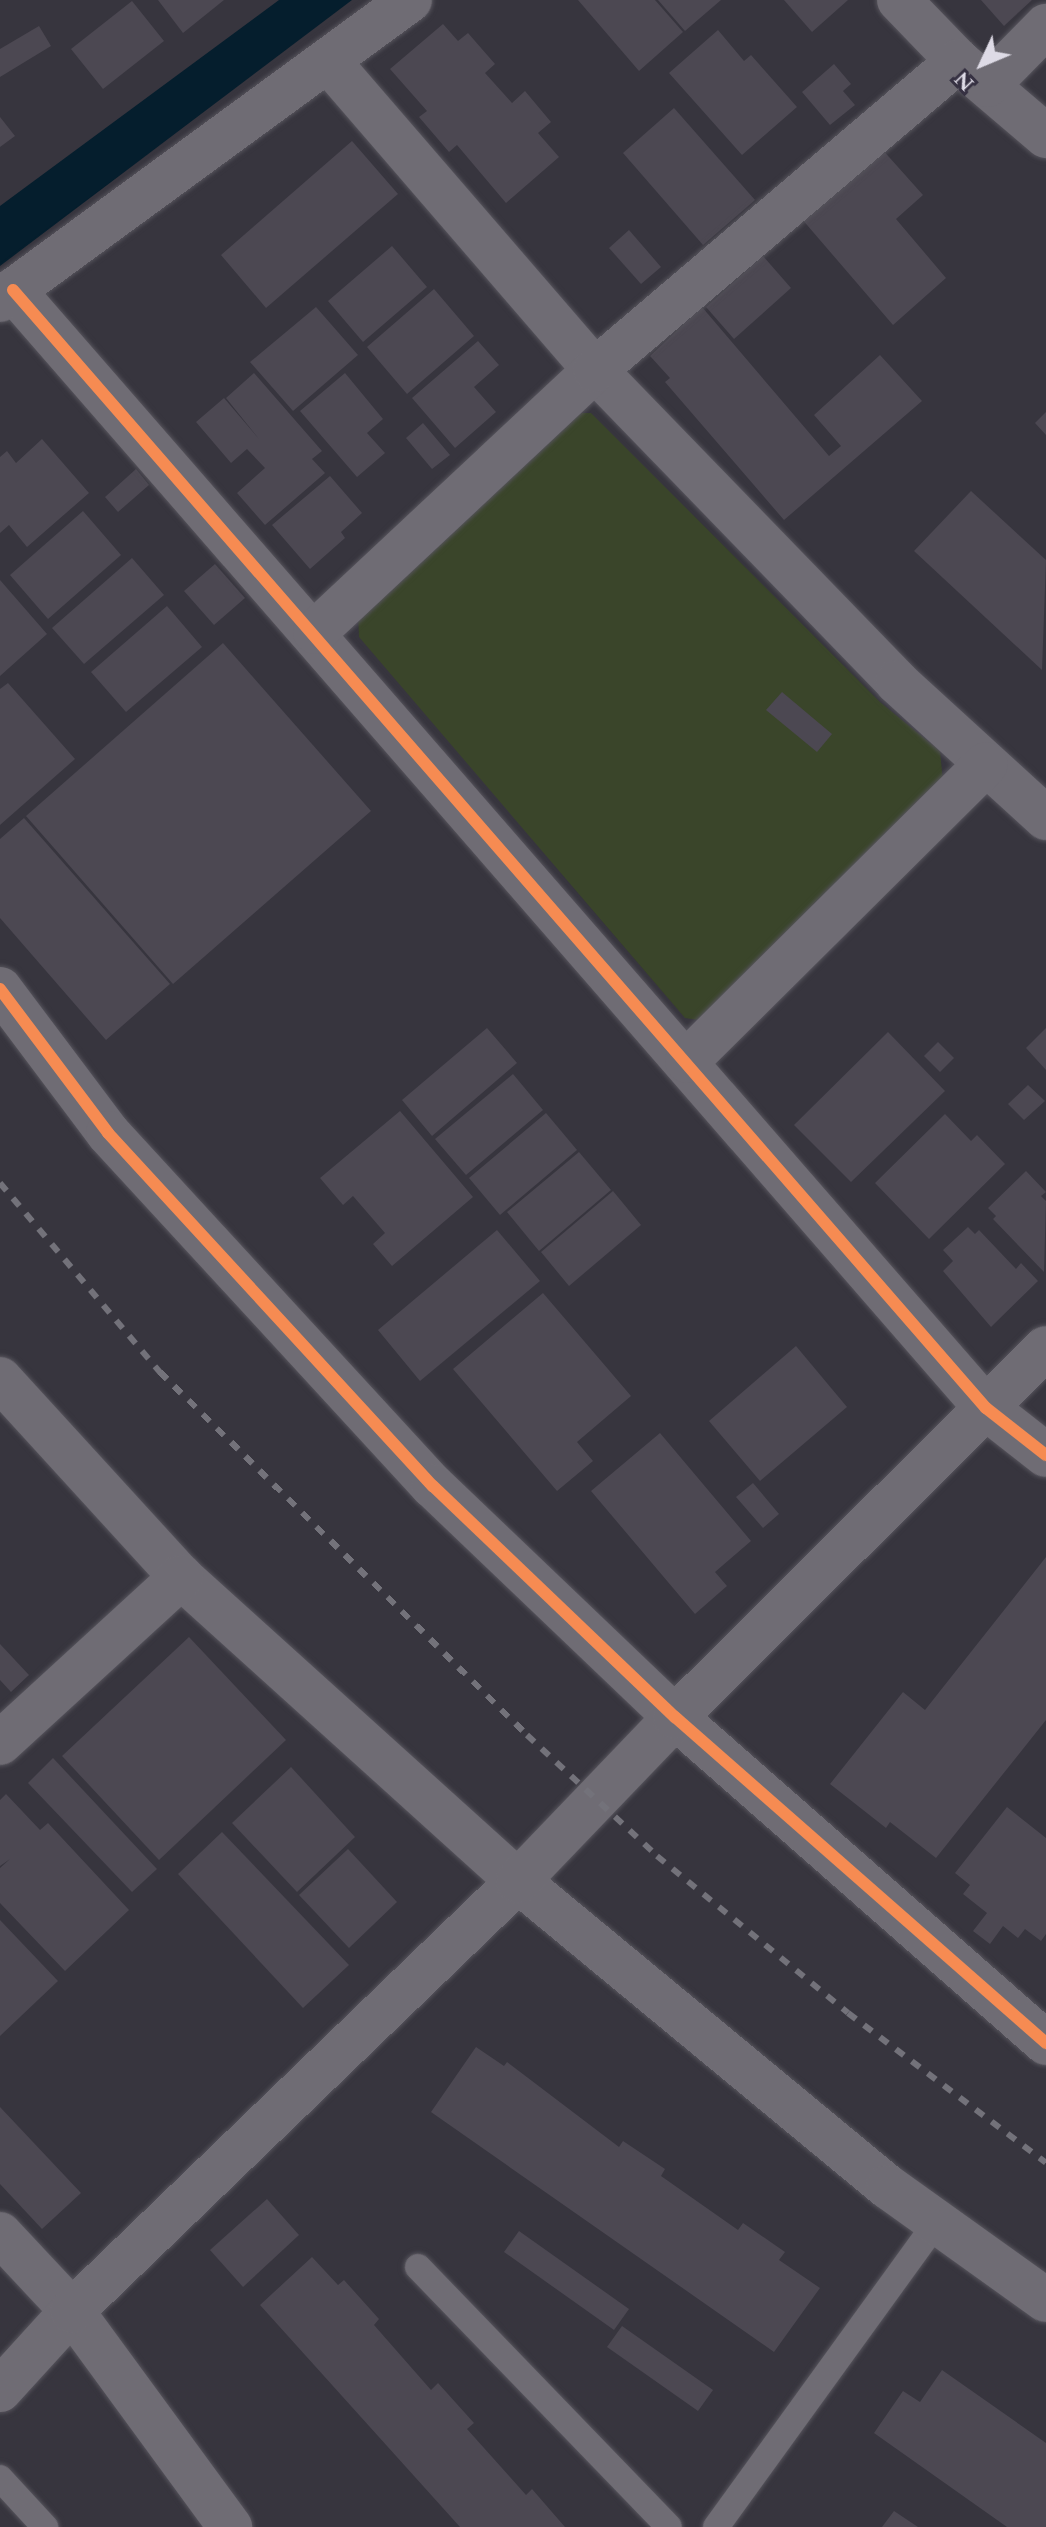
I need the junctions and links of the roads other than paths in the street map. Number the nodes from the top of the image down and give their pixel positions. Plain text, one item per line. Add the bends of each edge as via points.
1 (410, 0) edge
2 (899, 0) edge
3 (1046, 26) edge
4 (329, 62) junction
5 (973, 73) junction
6 (1046, 136) edge
7 (7, 295) edge
8 (595, 370) junction
9 (315, 632) junction
10 (986, 764) junction
11 (1046, 818) edge
12 (0, 989) edge
13 (687, 1061) junction
14 (1046, 1348) edge
15 (0, 1379) edge
16 (986, 1408) junction
17 (1046, 1455) edge
18 (181, 1577) junction
19 (675, 1717) junction
20 (0, 1743) edge
21 (518, 1881) junction
22 (1046, 2043) edge
23 (937, 2222) junction
24 (0, 2234) edge
25 (418, 2267) dead end
26 (1046, 2300) edge
27 (72, 2311) junction
28 (0, 2390) edge
29 (0, 2478) edge
30 (45, 2527) edge
31 (230, 2527) edge
32 (669, 2527) edge
33 (716, 2527) edge

1 - 4 street
2 - 5 street
3 - 5 street
4 - 7 street
4 - 8 street
5 - 6 street
5 - 8 street
7 - 9 street
8 - 9 street
8 - 10 street via 897,682
9 - 13 street
10 - 11 street
10 - 13 street
12 - 19 street via 108,1133 422,1475
13 - 16 street
14 - 16 street
15 - 18 street
16 - 17 street
16 - 19 street
18 - 20 street
18 - 21 street
19 - 21 street
19 - 22 street
21 - 23 street
21 - 27 street
23 - 26 street
23 - 33 lane
24 - 27 street
25 - 32 lane
27 - 28 street
27 - 31 street
29 - 30 lane

